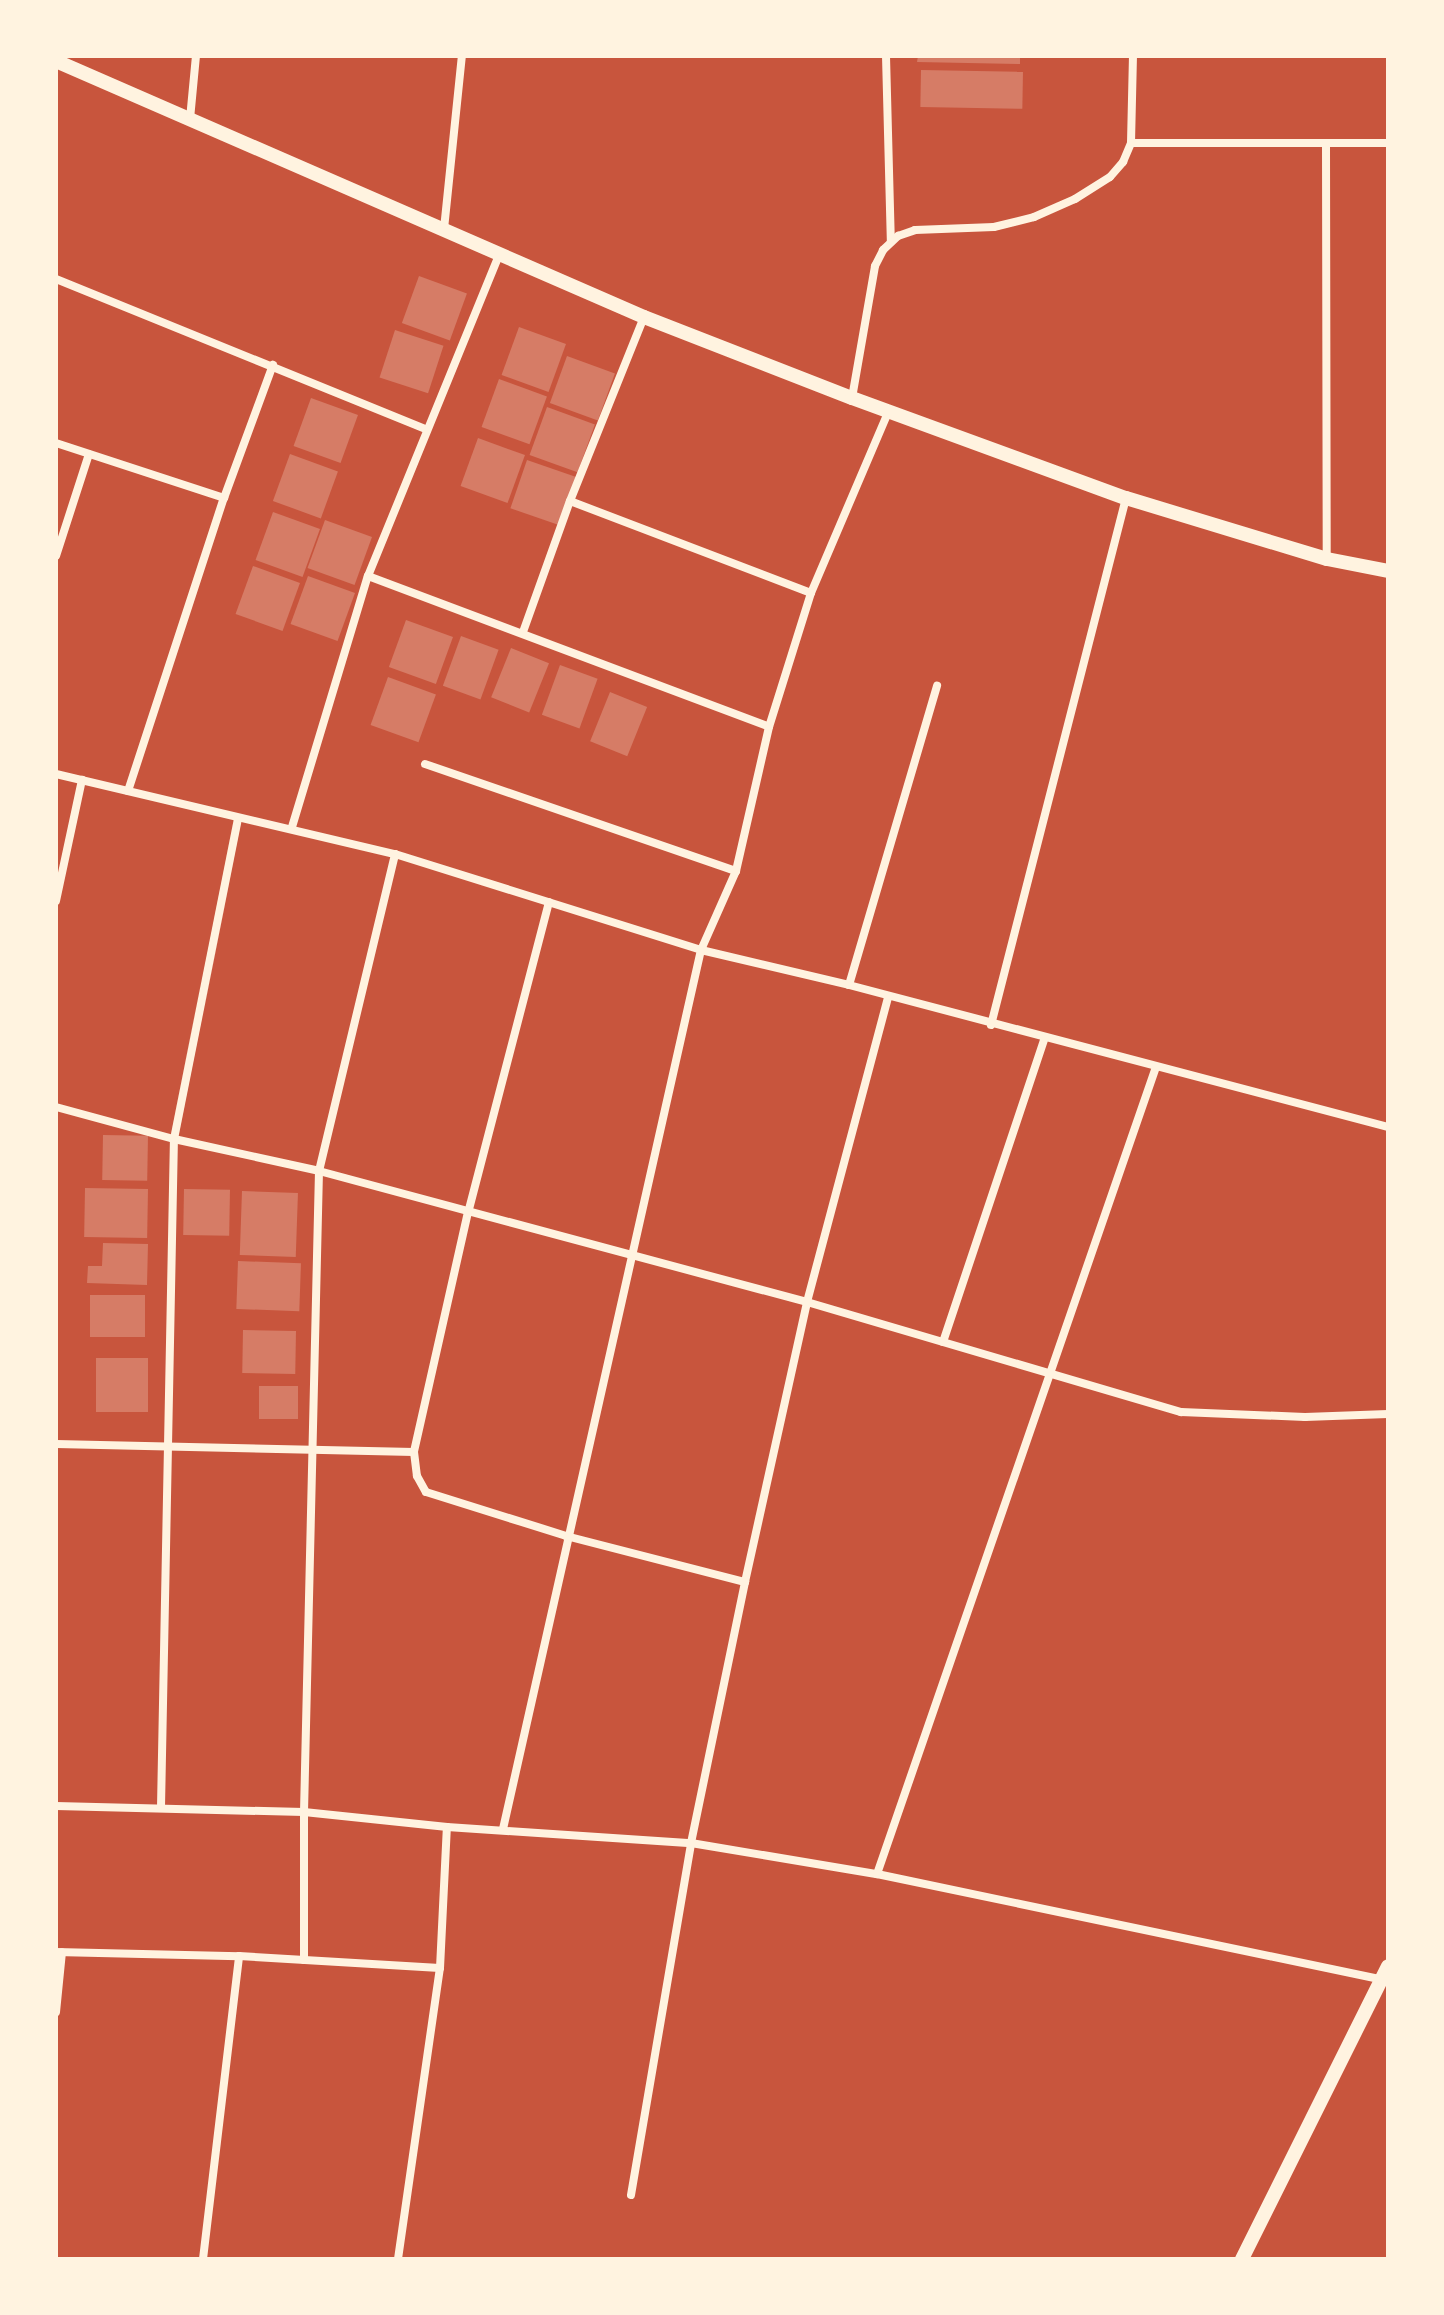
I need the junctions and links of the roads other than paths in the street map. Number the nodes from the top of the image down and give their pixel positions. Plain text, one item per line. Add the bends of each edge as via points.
1 (196, 56) edge
2 (462, 56) edge
3 (886, 56) edge
4 (1133, 56) edge
5 (56, 61) edge
6 (190, 119) junction
7 (1131, 143) junction
8 (1388, 143) edge
9 (1326, 145) junction
10 (444, 229) junction
11 (891, 242) junction
12 (501, 253) junction
13 (56, 279) edge
14 (644, 317) junction
15 (273, 365) junction
16 (852, 398) junction
17 (889, 410) junction
18 (426, 429) junction
19 (56, 443) edge
20 (89, 454) junction
21 (224, 498) junction
22 (1126, 498) junction
23 (570, 501) junction
24 (56, 556) edge
25 (1327, 559) junction
26 (1388, 571) edge
27 (368, 576) junction
28 (811, 593) junction
29 (523, 632) junction
30 (937, 686) dead end
31 (769, 727) junction
32 (425, 764) dead end
33 (56, 774) edge
34 (82, 780) junction
35 (128, 791) junction
36 (238, 818) junction
37 (292, 827) junction
38 (395, 854) junction
39 (736, 871) junction
40 (56, 901) edge
41 (549, 902) junction
42 (701, 950) junction
43 (849, 985) junction
44 (888, 997) junction
45 (991, 1025) junction
46 (1045, 1038) junction
47 (1156, 1067) junction
48 (56, 1107) edge
49 (1388, 1127) edge
50 (174, 1139) junction
51 (319, 1171) junction
52 (468, 1212) junction
53 (635, 1255) junction
54 (807, 1302) junction
55 (943, 1342) junction
56 (1053, 1373) junction
57 (1388, 1414) edge
58 (56, 1444) edge
59 (165, 1445) junction
60 (313, 1450) junction
61 (414, 1452) junction
62 (566, 1536) junction
63 (745, 1582) junction
64 (56, 1806) edge
65 (161, 1807) junction
66 (304, 1812) junction
67 (447, 1827) junction
68 (503, 1829) junction
69 (691, 1843) junction
70 (877, 1874) junction
71 (59, 1952) edge
72 (239, 1956) junction
73 (304, 1960) junction
74 (440, 1968) junction
75 (1386, 1975) edge
76 (56, 2012) edge
77 (631, 2195) dead end
78 (203, 2259) edge
79 (398, 2259) edge
80 (1242, 2259) edge

1 - 6 street
2 - 10 street
3 - 11 street
4 - 7 street
5 - 6 street
6 - 10 street
7 - 9 street
7 - 11 street via 1110,177 1034,217 994,227 915,230
8 - 9 street
9 - 25 street
10 - 12 street
11 - 16 street via 875,266
12 - 14 street
12 - 18 street
13 - 15 street
14 - 16 street
14 - 23 street
15 - 18 street
15 - 21 street
16 - 17 street
17 - 22 street
17 - 28 street
18 - 27 street
19 - 20 street
20 - 21 street
20 - 24 street
21 - 35 street
22 - 25 street
22 - 45 street
23 - 28 street
23 - 29 street
25 - 26 street
27 - 29 street
27 - 37 street
28 - 31 street
29 - 31 street
30 - 43 street
31 - 39 street
32 - 39 street
33 - 34 street
34 - 35 street
34 - 40 street
35 - 36 street
36 - 37 street
36 - 50 street
37 - 38 street
38 - 41 street
38 - 51 street
39 - 42 street
41 - 42 street
41 - 52 street
42 - 43 street
42 - 53 street
43 - 44 street
44 - 45 street
44 - 54 street
45 - 46 street
46 - 47 street
46 - 55 street
47 - 49 street
47 - 56 street
48 - 50 street
50 - 51 street
50 - 59 street
51 - 52 street
51 - 60 street
52 - 53 street
52 - 61 street
53 - 54 street
53 - 62 street
54 - 55 street
54 - 63 street
55 - 56 street
56 - 57 street via 1181,1412
56 - 70 street
58 - 59 street
59 - 60 street
59 - 65 street
60 - 61 street
60 - 66 street
61 - 62 street via 417,1476 426,1492
62 - 63 street
62 - 68 street
63 - 69 street
64 - 65 street
65 - 66 street
66 - 67 street
66 - 73 street
67 - 68 street
67 - 74 street
68 - 69 street
69 - 70 street
69 - 77 street
70 - 75 street
71 - 72 street
71 - 76 street
72 - 73 street
72 - 78 street
73 - 74 street
74 - 79 street
75 - 80 street

